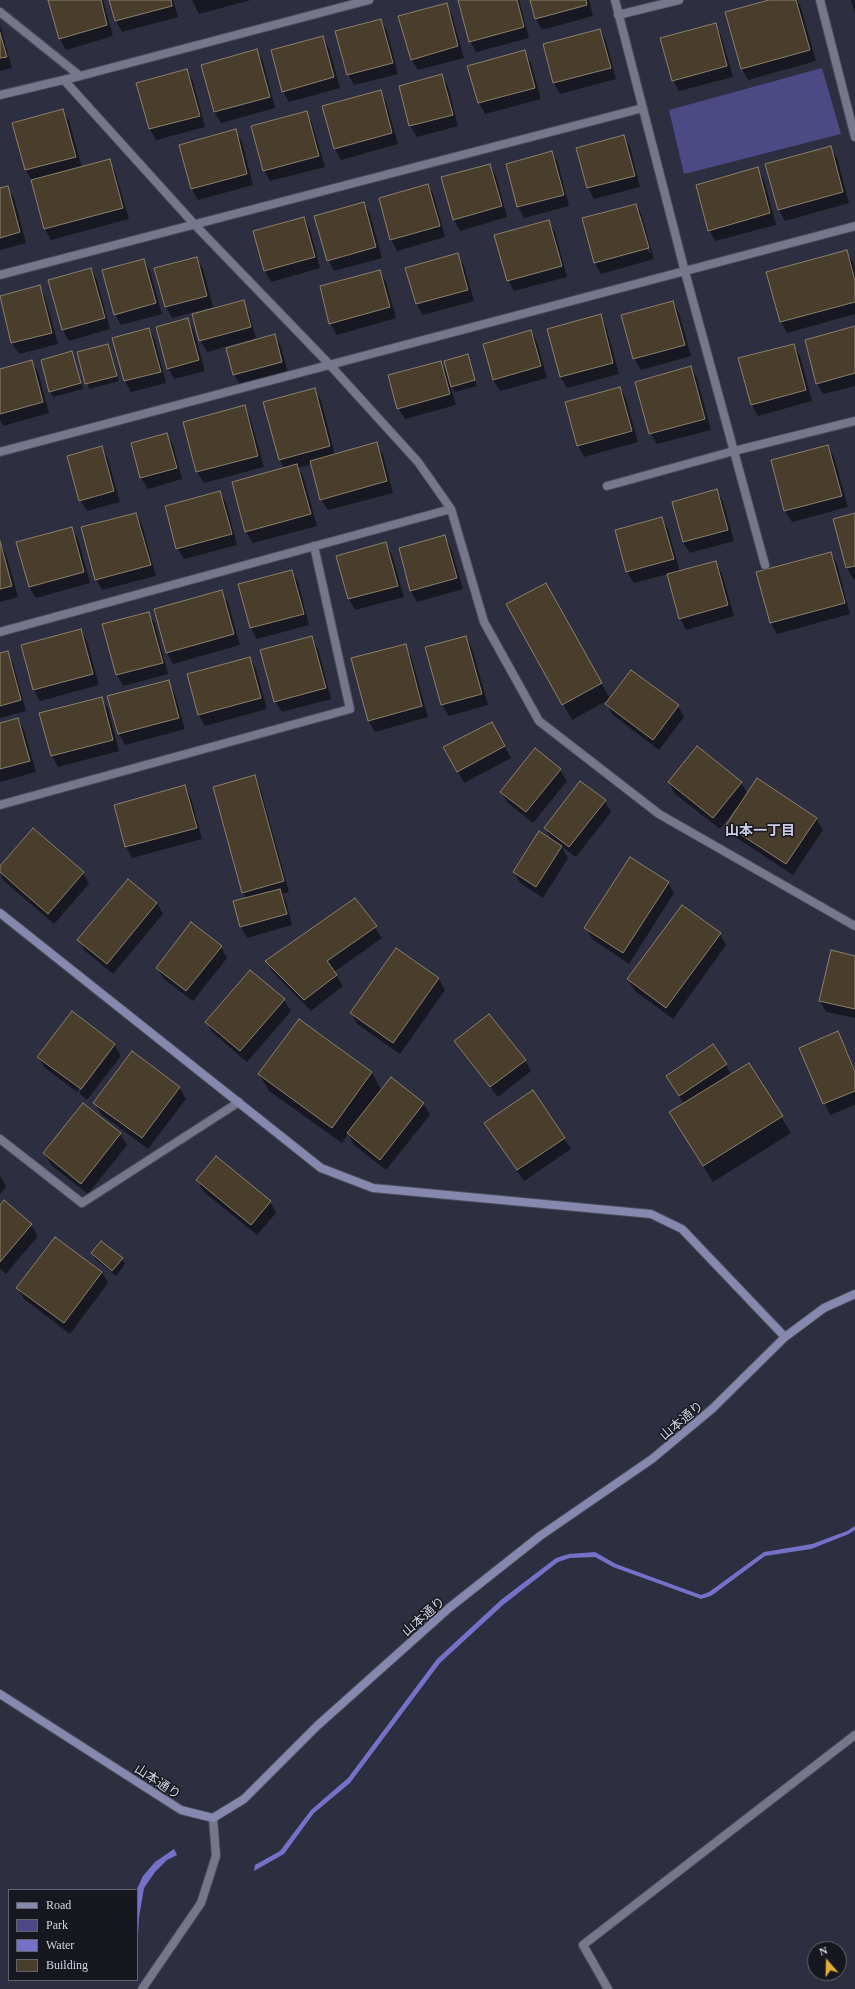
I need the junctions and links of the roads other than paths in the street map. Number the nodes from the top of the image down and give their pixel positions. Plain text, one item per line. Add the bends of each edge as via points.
1 (369, 0) edge
2 (615, 0) edge
3 (679, 0) edge
4 (820, 0) edge
5 (0, 12) edge
6 (618, 15) junction
7 (80, 76) junction
8 (64, 80) junction
9 (0, 95) edge
10 (643, 108) junction
11 (855, 137) edge
12 (196, 225) junction
13 (855, 226) edge
14 (685, 272) junction
15 (0, 275) edge
16 (329, 364) junction
17 (855, 421) edge
18 (734, 451) junction
19 (0, 452) edge
20 (607, 486) dead end
21 (451, 509) junction
22 (314, 546) junction
23 (766, 565) dead end
24 (0, 632) edge
25 (0, 804) edge
26 (0, 913) edge
27 (855, 926) edge
28 (239, 1102) junction
29 (0, 1139) edge
30 (855, 1294) edge
31 (785, 1337) junction
32 (0, 1694) edge
33 (855, 1735) edge
34 (213, 1818) junction
35 (142, 1989) edge
36 (608, 1989) edge

1 - 7 street
2 - 6 street
3 - 6 street
4 - 11 street
5 - 7 street
6 - 10 street
7 - 8 street
8 - 9 street
8 - 12 street
10 - 12 street
10 - 14 street
12 - 15 street
12 - 16 street
13 - 14 street
14 - 16 street
14 - 18 street
16 - 19 street
16 - 21 street via 418,462
17 - 18 street
18 - 20 street
18 - 23 street
21 - 22 street
21 - 27 street via 484,622 539,720 659,814
22 - 24 street
22 - 25 street via 350,710
26 - 28 street
28 - 29 street via 82,1203
28 - 31 street via 322,1168 373,1188 651,1214 682,1229
30 - 31 street, 山本通り via 824,1308
31 - 34 street, 山本通り via 712,1410 652,1459 540,1536 449,1608 317,1726 244,1800
32 - 34 street, 山本通り via 181,1810
33 - 36 street via 582,1946
34 - 35 street via 216,1856 201,1903

